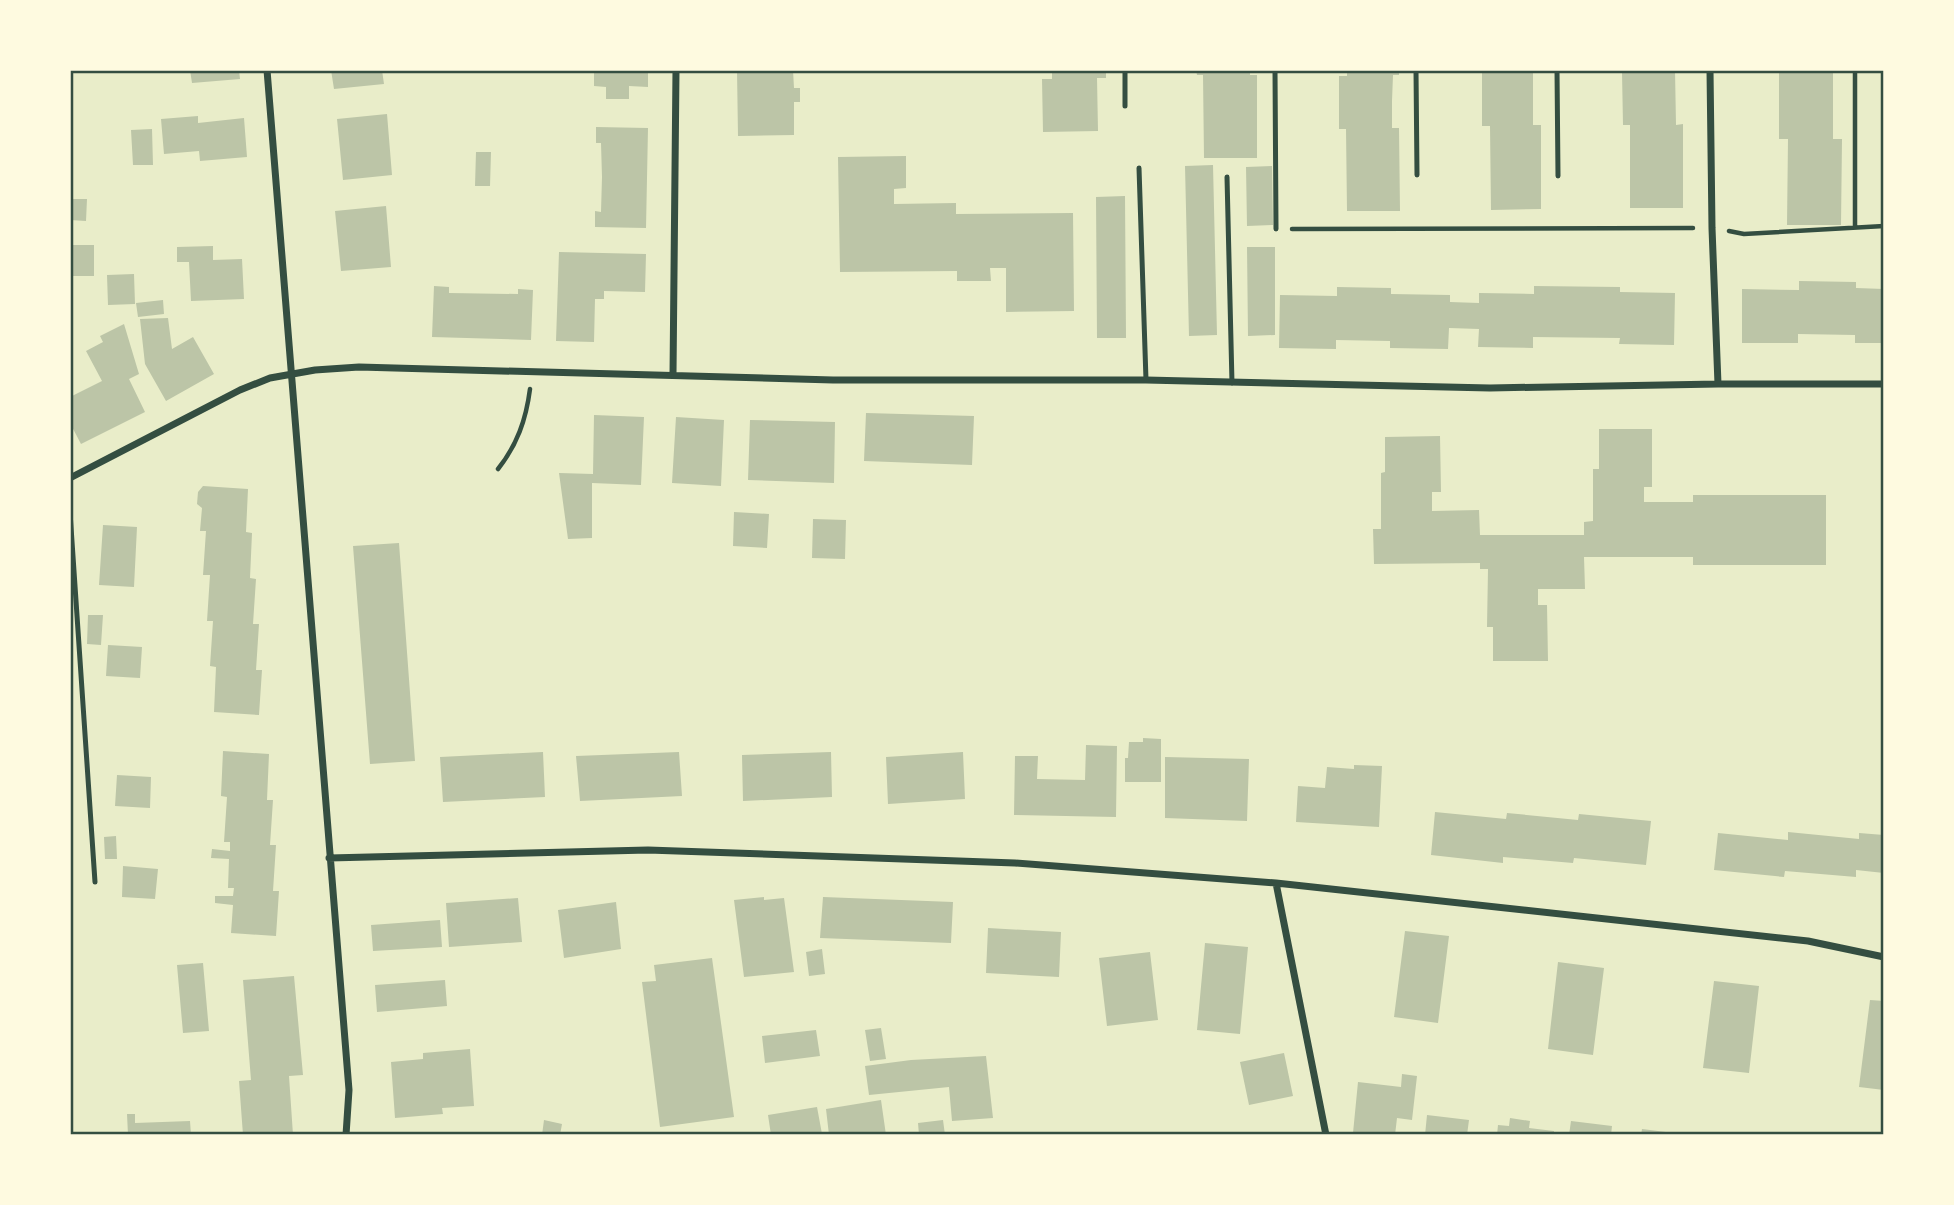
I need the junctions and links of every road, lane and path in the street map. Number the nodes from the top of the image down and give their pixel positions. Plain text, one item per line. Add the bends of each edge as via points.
1 (267, 70) edge
2 (676, 70) edge
3 (1125, 70) edge
4 (1275, 70) edge
5 (1416, 70) edge
6 (1557, 70) edge
7 (1710, 70) edge
8 (1855, 70) edge
9 (1125, 106) dead end
10 (1139, 168) dead end
11 (1417, 175) dead end
12 (1558, 176) dead end
13 (1227, 177) dead end
14 (1884, 226) edge
15 (1855, 227) junction
16 (1712, 228) junction
17 (1276, 229) joint
18 (532, 371) junction
19 (293, 374) junction
20 (673, 374) junction
21 (1146, 380) junction
22 (1232, 383) junction
23 (1718, 384) junction
24 (1884, 384) edge
25 (498, 469) dead end
26 (70, 478) edge
27 (70, 512) edge
28 (329, 858) junction
29 (95, 882) dead end
30 (1276, 883) junction
31 (1884, 957) edge
32 (345, 1135) edge
33 (1326, 1135) edge

1 - 19 street
2 - 20 street
3 - 9 lane
4 - 17 lane
5 - 11 lane
6 - 12 lane
7 - 16 street
8 - 15 path
10 - 21 lane
13 - 22 lane
14 - 15 path
15 - 16 path via 1744,234
16 - 17 path
16 - 23 street
18 - 19 street via 359,367
18 - 20 street
18 - 25 path via 527,407 513,450
19 - 26 street via 240,390
19 - 28 street
20 - 21 street via 834,380
21 - 22 street
22 - 23 street via 1490,388
23 - 24 street
27 - 29 lane
28 - 30 street via 648,850 1015,863
28 - 32 street via 349,1090
30 - 31 street via 1808,941
30 - 33 street

